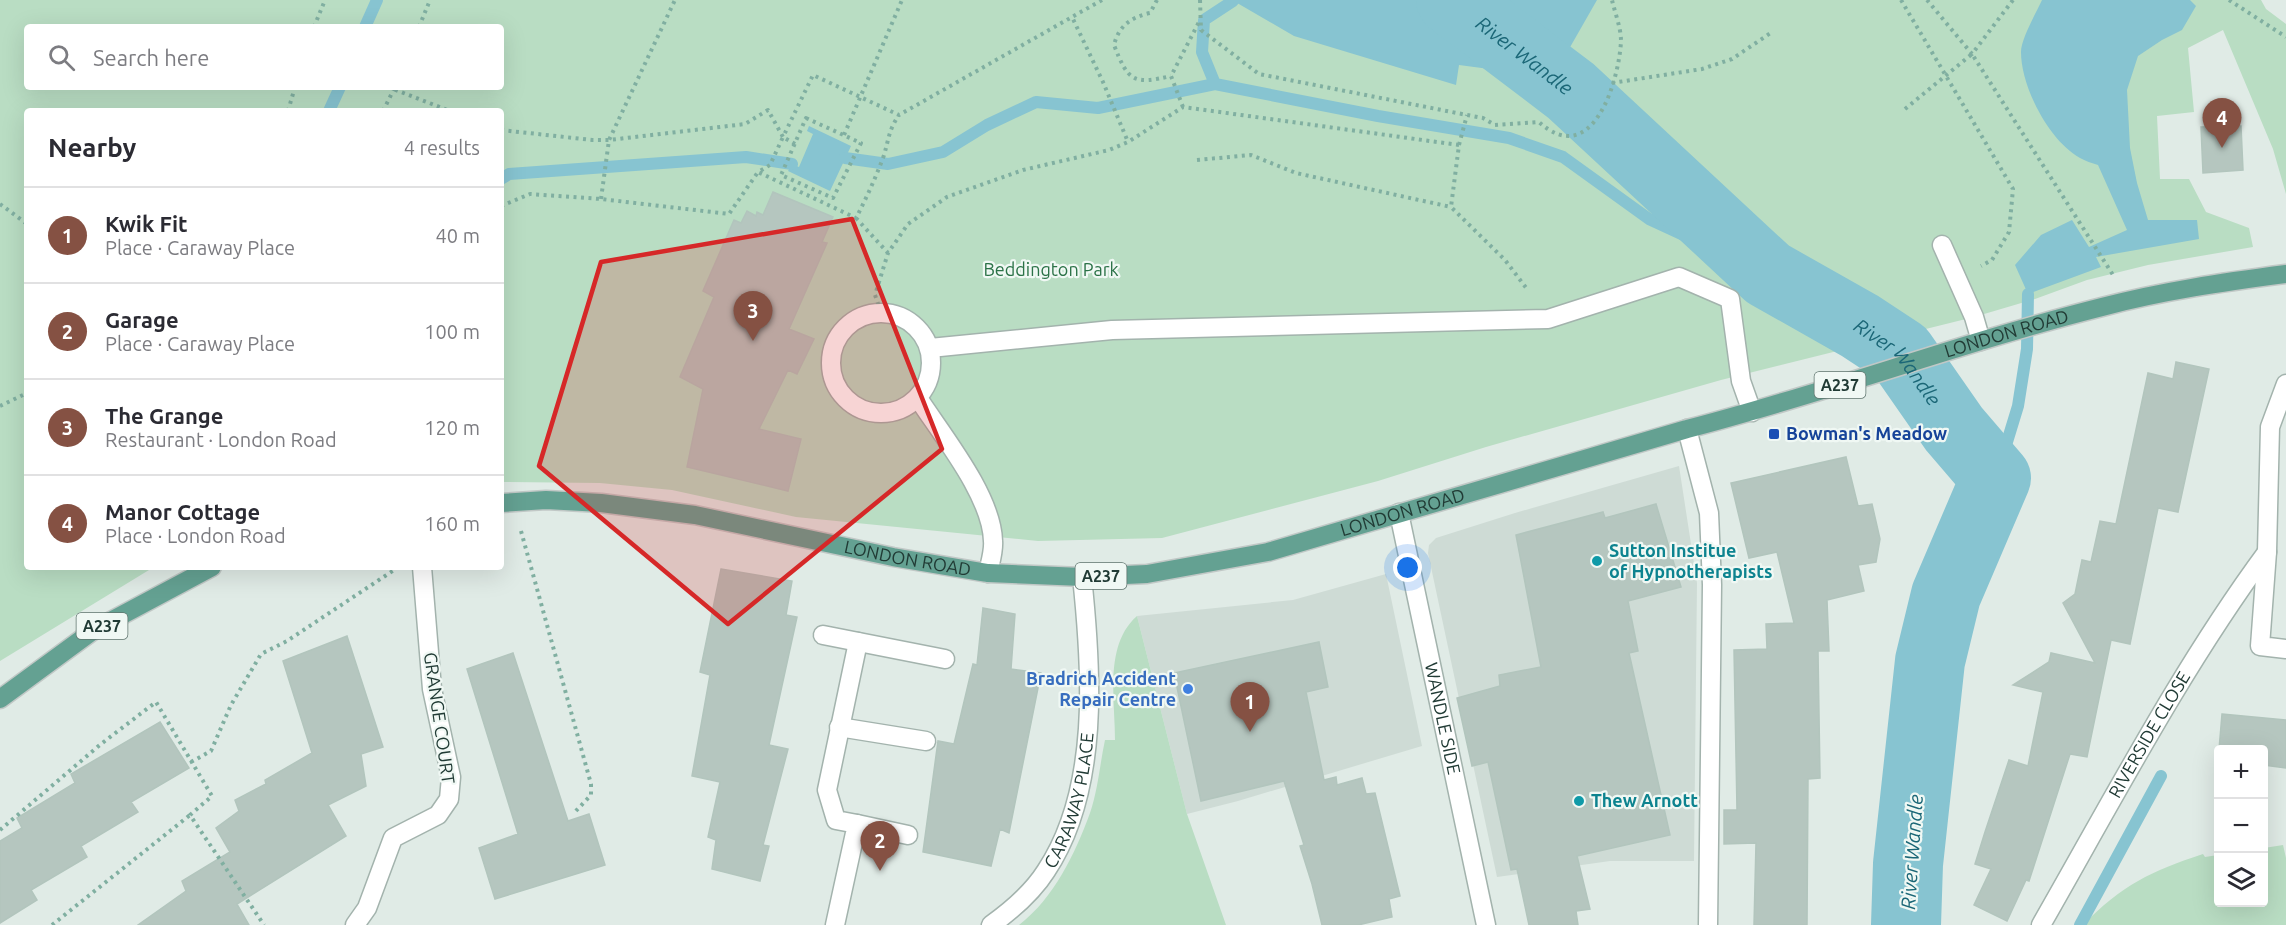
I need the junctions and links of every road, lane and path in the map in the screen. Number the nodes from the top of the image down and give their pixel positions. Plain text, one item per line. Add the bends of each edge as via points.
1 (325, 0) edge
2 (430, 0) edge
3 (675, 0) edge
4 (902, 0) edge
5 (1102, 0) edge
6 (1157, 0) edge
7 (1200, 0) edge
8 (1612, 0) edge
9 (1901, 0) edge
10 (1927, 0) edge
11 (2013, 0) edge
12 (2229, 0) edge
13 (1072, 17) junction
14 (1202, 17) junction
15 (315, 24) edge
16 (420, 24) edge
17 (1772, 32) dead end
18 (2286, 37) edge
19 (1972, 54) junction
20 (1946, 75) junction
21 (1171, 76) junction
22 (1612, 84) junction
23 (294, 90) edge
24 (394, 90) edge
25 (397, 90) edge
26 (861, 98) junction
27 (1183, 107) junction
28 (289, 108) edge
29 (384, 108) edge
30 (442, 108) edge
31 (1905, 109) dead end
32 (899, 115) junction
33 (1467, 116) junction
34 (504, 131) edge
35 (844, 135) junction
36 (783, 137) junction
37 (609, 140) junction
38 (1128, 141) junction
39 (1459, 143) junction
40 (795, 144) junction
41 (1197, 160) dead end
42 (758, 172) junction
43 (601, 199) junction
44 (0, 204) edge
45 (504, 205) edge
46 (1451, 207) junction
47 (856, 218) junction
48 (24, 222) edge
49 (1942, 245) dead end
50 (888, 253) junction
51 (2286, 274) edge
52 (1958, 280) junction
53 (2116, 281) dead end
54 (881, 312) junction
55 (1548, 319) junction
56 (1986, 340) junction
57 (930, 348) junction
58 (2286, 384) edge
59 (24, 394) edge
60 (918, 398) junction
61 (0, 406) edge
62 (1752, 412) junction
63 (1688, 429) junction
64 (504, 503) edge
65 (1399, 513) junction
66 (521, 531) dead end
67 (2267, 552) junction
68 (206, 570) edge
69 (395, 570) edge
70 (422, 570) edge
71 (988, 573) junction
72 (1082, 577) junction
73 (823, 635) dead end
74 (858, 642) junction
75 (2286, 650) edge
76 (945, 659) dead end
77 (0, 699) edge
78 (839, 727) junction
79 (926, 741) dead end
80 (191, 762) junction
81 (573, 814) dead end
82 (190, 815) junction
83 (857, 824) junction
84 (0, 830) edge
85 (908, 835) dead end
86 (52, 925) edge
87 (264, 925) edge
88 (355, 925) edge
89 (835, 925) edge
90 (991, 925) edge
91 (1486, 925) edge
92 (1708, 925) edge
93 (2041, 925) edge

1 - 15 path
2 - 16 path
3 - 37 path
4 - 26 path
5 - 13 path
6 - 21 path via 1150,13 1135,16 1117,34 1114,45 1126,71 1139,81
7 - 14 path
8 - 22 path via 1621,38
9 - 20 path
10 - 19 path
11 - 19 path
12 - 18 path
13 - 32 path
13 - 38 path
14 - 21 path
14 - 33 path via 1201,30 1259,74
17 - 22 path via 1732,59 1702,69
19 - 20 path
19 - 53 path
20 - 31 path
20 - 52 path via 2013,189 2009,232 1992,260
21 - 27 path
22 - 33 path via 1598,121 1568,137 1539,122 1495,125
23 - 28 path
24 - 29 path
25 - 30 path
26 - 32 path
26 - 35 path
26 - 36 path via 813,75
27 - 38 path
27 - 39 path
32 - 47 path
33 - 39 path
34 - 37 path
35 - 40 path via 806,118
35 - 40 path via 861,143 832,198 781,175
36 - 37 path via 768,110 745,123
36 - 40 path
36 - 42 path via 770,165
37 - 43 path
38 - 50 path via 1109,150 1023,170 947,197 908,224
39 - 46 path
41 - 46 path via 1251,155 1296,172
42 - 43 path via 729,213
42 - 47 path
43 - 45 path via 530,194
44 - 48 path
46 - 55 path via 1505,260
47 - 50 path
49 - 52 street
50 - 54 path via 875,295
51 - 56 main road, LONDON ROAD / A237 via 2103,306
52 - 56 street
54 - 57 street via 912,322
54 - 60 street via 850,323 839,335 832,350 835,382 856,407 872,413 904,408
55 - 57 street via 1112,330
55 - 62 street via 1679,278 1730,299 1741,381
56 - 62 main road, LONDON ROAD / A237
57 - 60 street via 931,375
58 - 67 street via 2270,427
59 - 61 path
60 - 71 street via 984,503 993,541
62 - 63 main road, LONDON ROAD / A237
63 - 65 main road, LONDON ROAD / A237
63 - 92 street via 1709,513 1712,585
64 - 71 main road, LONDON ROAD / A237 via 601,503 695,515
65 - 72 main road, LONDON ROAD / A237 via 1257,554 1147,574
65 - 91 street, WANDLE SIDE
66 - 81 path via 591,784 591,795
67 - 75 street via 2260,646
67 - 93 street, RIVERSIDE CLOSE via 2235,595
68 - 77 main road, A237 via 94,630
69 - 80 path via 261,654 231,705 211,751
70 - 88 street, GRANGE COURT via 432,689 451,777 449,799 438,815 393,838 367,908
71 - 72 main road, LONDON ROAD / A237
72 - 90 street, CARAWAY PLACE via 1089,639 1089,738 1071,824 1046,871 1016,907
73 - 74 street
74 - 76 street
74 - 78 street
78 - 79 street
78 - 83 street via 827,790 836,820
80 - 82 path via 212,796
80 - 84 path via 156,702
82 - 86 path
82 - 87 path
83 - 85 street
83 - 89 street

